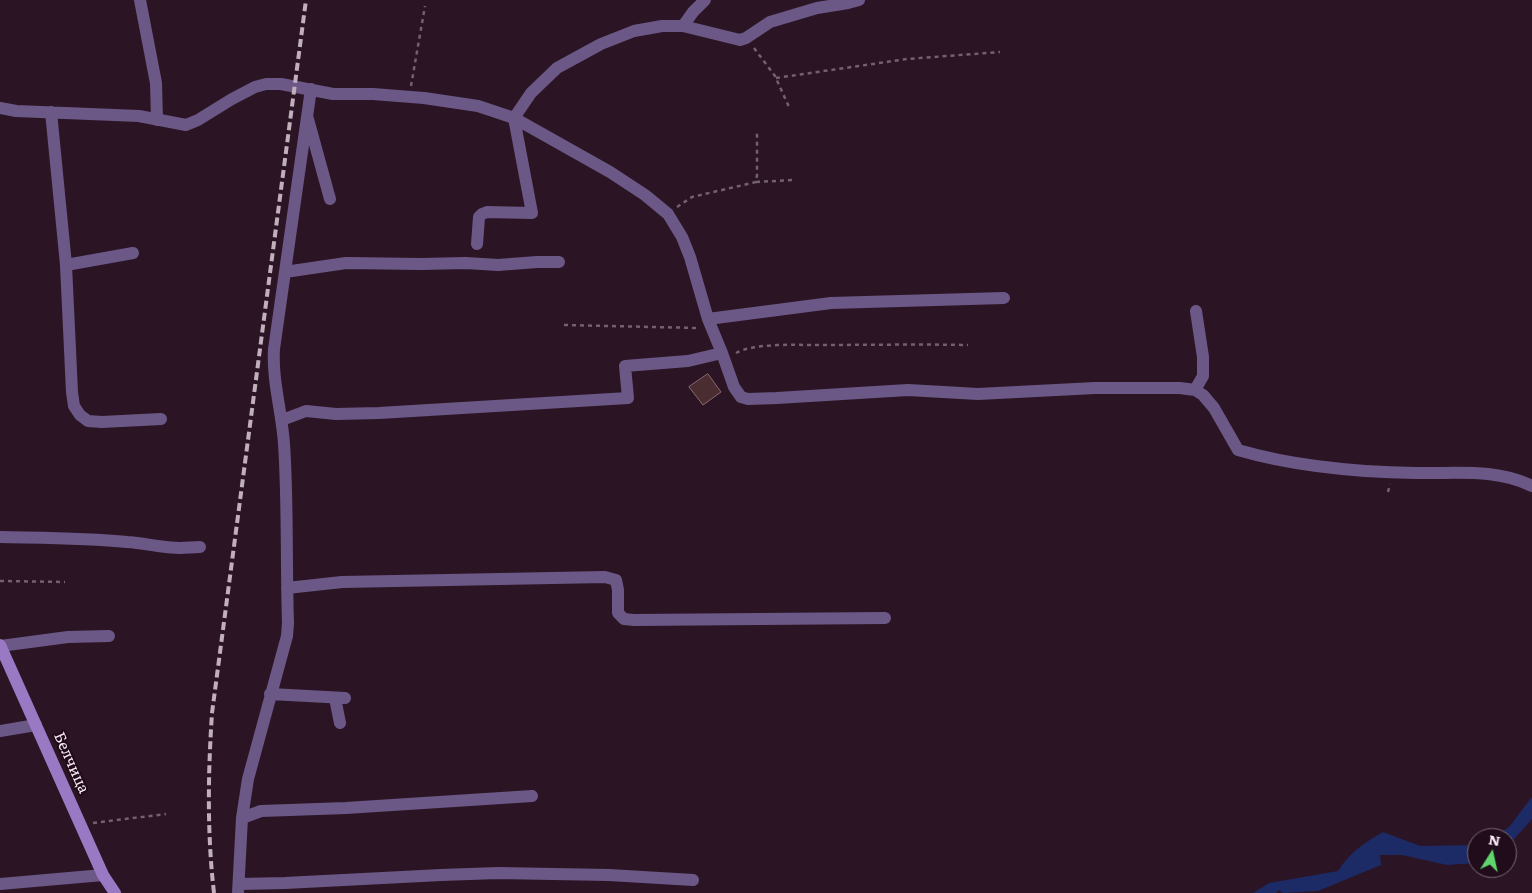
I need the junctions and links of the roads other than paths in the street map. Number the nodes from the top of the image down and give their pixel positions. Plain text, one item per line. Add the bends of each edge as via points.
1 (140, 0) edge
2 (705, 0) edge
3 (859, 0) edge
4 (682, 26) junction
5 (311, 89) junction
6 (0, 108) edge
7 (51, 112) junction
8 (307, 115) junction
9 (514, 118) junction
10 (157, 120) junction
11 (330, 199) dead end
12 (477, 244) dead end
13 (133, 253) dead end
14 (559, 262) dead end
15 (66, 265) junction
16 (285, 272) junction
17 (1004, 298) dead end
18 (1196, 312) dead end
19 (710, 324) junction
20 (723, 356) junction
21 (1195, 390) junction
22 (161, 419) dead end
23 (282, 420) junction
24 (1532, 486) edge
25 (0, 537) edge
26 (200, 547) dead end
27 (287, 588) junction
28 (885, 618) dead end
29 (109, 636) dead end
30 (0, 645) edge
31 (270, 694) junction
32 (340, 724) dead end
33 (36, 725) junction
34 (0, 731) edge
35 (532, 796) dead end
36 (242, 818) junction
37 (103, 875) junction
38 (693, 880) dead end
39 (0, 884) edge
40 (239, 888) edge
41 (115, 893) edge

1 - 10 street via 156,83
2 - 4 street
3 - 4 street via 770,22 740,40
4 - 9 street via 634,31 557,68 531,93
5 - 8 street
5 - 9 street via 333,94 409,96 478,106
5 - 10 street via 266,84 232,99 186,126
6 - 7 street
7 - 10 street via 139,116
7 - 15 street
8 - 11 street
8 - 16 street
9 - 12 street via 532,213 482,214
9 - 19 street via 610,172 668,214 690,257
13 - 15 street
14 - 16 street via 498,265 346,263
15 - 22 street via 74,406 88,421
16 - 23 street via 273,363
17 - 19 street via 831,303
18 - 21 street via 1203,376
19 - 20 street
20 - 21 street via 734,387 741,397 748,399 908,390 978,394 1094,388
20 - 23 street via 625,366 628,398 379,413 306,411
21 - 24 street via 1214,408 1238,450 1334,468 1499,474
23 - 27 street
25 - 26 street via 81,538 156,547
27 - 28 street via 342,582 604,577 616,580 618,614 624,619
27 - 31 street via 286,636
29 - 30 street
30 - 33 main road, Белчица
31 - 32 street via 340,698
31 - 36 street via 248,779
33 - 34 street
33 - 37 main road, Белчица
35 - 36 street via 261,811
36 - 40 street
37 - 39 street
37 - 41 main road, Белчица
38 - 40 street via 498,873

